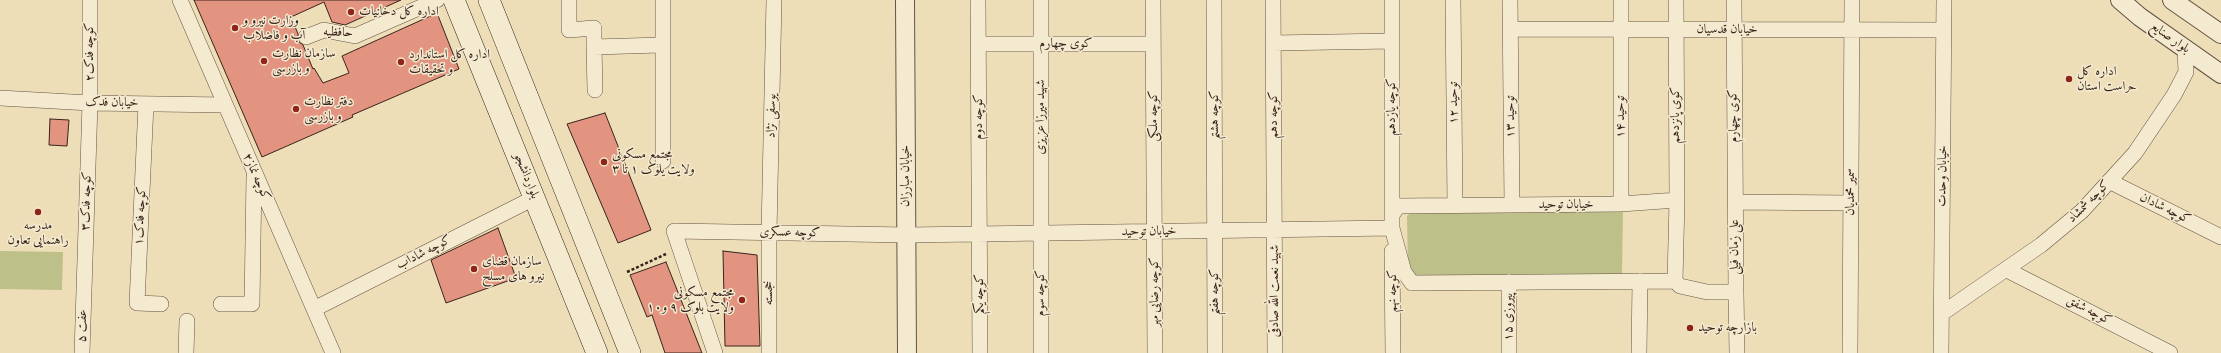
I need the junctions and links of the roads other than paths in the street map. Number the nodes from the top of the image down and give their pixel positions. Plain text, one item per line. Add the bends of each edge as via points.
1 (90, 0) edge
2 (180, 0) edge
3 (437, 0) edge
4 (454, 0) edge
5 (489, 0) edge
6 (569, 0) edge
7 (663, 0) edge
8 (774, 0) edge
9 (905, 0) edge
10 (978, 0) edge
11 (1041, 0) edge
12 (1153, 0) edge
13 (1214, 0) edge
14 (1273, 0) edge
15 (1392, 0) edge
16 (1453, 0) edge
17 (1510, 0) edge
18 (1621, 0) edge
19 (1676, 0) edge
20 (1734, 0) edge
21 (1852, 0) edge
22 (1944, 0) edge
23 (2120, 0) edge
24 (2172, 0) edge
25 (1511, 29) junction
26 (1621, 29) junction
27 (1676, 29) junction
28 (1733, 30) junction
29 (1852, 30) junction
30 (1944, 30) junction
31 (2221, 34) edge
32 (306, 37) dead end
33 (1392, 41) junction
34 (1273, 43) junction
35 (978, 44) junction
36 (1042, 44) junction
37 (1154, 44) junction
38 (662, 45) junction
39 (594, 47) junction
40 (2186, 49) junction
41 (2221, 74) edge
42 (595, 90) dead end
43 (0, 98) edge
44 (90, 103) junction
45 (146, 104) junction
46 (225, 105) junction
47 (663, 161) dead end
48 (254, 172) junction
49 (2109, 181) junction
50 (534, 198) junction
51 (1677, 200) junction
52 (1735, 202) junction
53 (1851, 203) junction
54 (1621, 204) junction
55 (1455, 205) junction
56 (1512, 205) junction
57 (1392, 222) junction
58 (1274, 230) junction
59 (1215, 231) junction
60 (1155, 232) junction
61 (769, 233) junction
62 (1041, 233) junction
63 (980, 234) junction
64 (907, 235) junction
65 (2221, 236) edge
66 (2007, 270) junction
67 (1640, 281) junction
68 (1675, 281) junction
69 (1509, 282) junction
70 (1736, 292) junction
71 (83, 298) joint
72 (161, 304) dead end
73 (221, 304) dead end
74 (314, 309) junction
75 (1941, 314) junction
76 (187, 321) dead end
77 (82, 353) edge
78 (186, 353) edge
79 (333, 353) edge
80 (597, 353) edge
81 (630, 353) edge
82 (715, 353) edge
83 (769, 353) edge
84 (907, 353) edge
85 (980, 353) edge
86 (1042, 353) edge
87 (1155, 353) edge
88 (1215, 353) edge
89 (1275, 353) edge
90 (1393, 353) edge
91 (1509, 353) edge
92 (1639, 353) edge
93 (1737, 353) edge
94 (1850, 353) edge
95 (1941, 353) edge
96 (2170, 353) edge

1 - 44 street, کوچه فدک۲
2 - 46 street, کوچه نماز۲
3 - 32 street, حافظیه via 355,36 324,30
4 - 50 main road, بلواردانشجو
5 - 81 main road
6 - 39 street via 569,30 594,28
7 - 38 street
8 - 61 street, یوسفی نژاد
9 - 64 street, خیابان مبارزان
10 - 35 street, کوچه دوم
11 - 36 street, شهید میرزا عزیزی
12 - 37 street, کوچه ملکی
13 - 59 street, کوچه هشتم
14 - 34 street, کوچه دهم
15 - 33 street, کوچه یازدهم
16 - 55 street, توحید ۱۲
17 - 25 street, توحید ۱۳
18 - 26 street, توحید ۱۴
19 - 27 street, کوی پانزدهم
20 - 28 street, کوی چهارم
21 - 29 street, سمیر محمدیان
22 - 30 street, خیابان وحدت
23 - 40 street, بلوار صنایع
24 - 31 street
25 - 26 street, خیابان قدسیان
25 - 56 street, توحید ۱۳
26 - 27 street, خیابان قدسیان
26 - 54 street, توحید ۱۴
27 - 28 street, خیابان قدسیان
27 - 51 street, کوی پانزدهم
28 - 29 street, خیابان قدسیان
28 - 52 street, کوی چهارم
29 - 30 street, خیابان قدسیان
29 - 53 street, سمیر محمدیان
30 - 75 street, خیابان وحدت
33 - 34 street
33 - 57 street, کوچه یازدهم
34 - 58 street, کوچه دهم
35 - 36 street, کوی چهارم
35 - 63 street, کوچه دوم
36 - 37 street, کوی چهارم
36 - 62 street, شهید میرزا عزیزی
37 - 60 street, کوچه ملکی
38 - 39 street
38 - 47 street
39 - 42 street
40 - 41 street, بلوار صنایع
40 - 49 street, کوچه شمشاد via 2186,72 2174,95 2135,153
43 - 44 street, خیابان فدک
44 - 45 street, خیابان فدک
44 - 71 street, کوچه فدک۳
45 - 46 street, خیابان فدک
45 - 72 street, کوچه فدک۱ via 137,303
46 - 48 street, کوچه نماز۲
48 - 73 street via 252,304
48 - 74 street, کوچه نماز۲
49 - 65 street, کوچه شادان
49 - 66 street, کوچه شمشاد via 2082,211
50 - 74 street, کوچه شاداب
50 - 80 main road, بلواردانشجو
51 - 54 street, خیابان توحید
51 - 68 street
52 - 53 street
52 - 70 street, علی زمان فیلی
53 - 94 street, سمیر محمدیان
54 - 56 street, خیابان توحید
55 - 56 street, خیابان توحید
55 - 57 street, خیابان توحید via 1398,206
57 - 58 street, خیابان توحید
57 - 69 street via 1404,272 1412,283
57 - 90 street, کوچه نهم
58 - 59 street, خیابان توحید
58 - 89 street, شهید نعمت الله صادقی
59 - 60 street, خیابان توحید
59 - 88 street, کوچه هفتم
60 - 62 street, خیابان توحید
60 - 87 street, کوچه رضایی مهر
61 - 64 street, کوچه عسکری
61 - 82 street, کوچه عسکری via 674,231
61 - 83 street, خجسته
62 - 63 street, خیابان توحید
62 - 86 street, کوچه سوم
63 - 64 street, خیابان توحید
63 - 85 street, کوچه یکم
64 - 84 street, خیابان مبارزان
66 - 75 street, کوچه شمشاد
66 - 96 street, کوچه شفق
67 - 68 street
67 - 69 street
67 - 92 street
68 - 70 street via 1680,286 1707,292
69 - 91 street, پیروزی ۱۵
70 - 93 street
71 - 77 street, عفت ۵
74 - 79 street, کوچه نماز۲
75 - 95 street, خیابان وحدت
76 - 78 street

